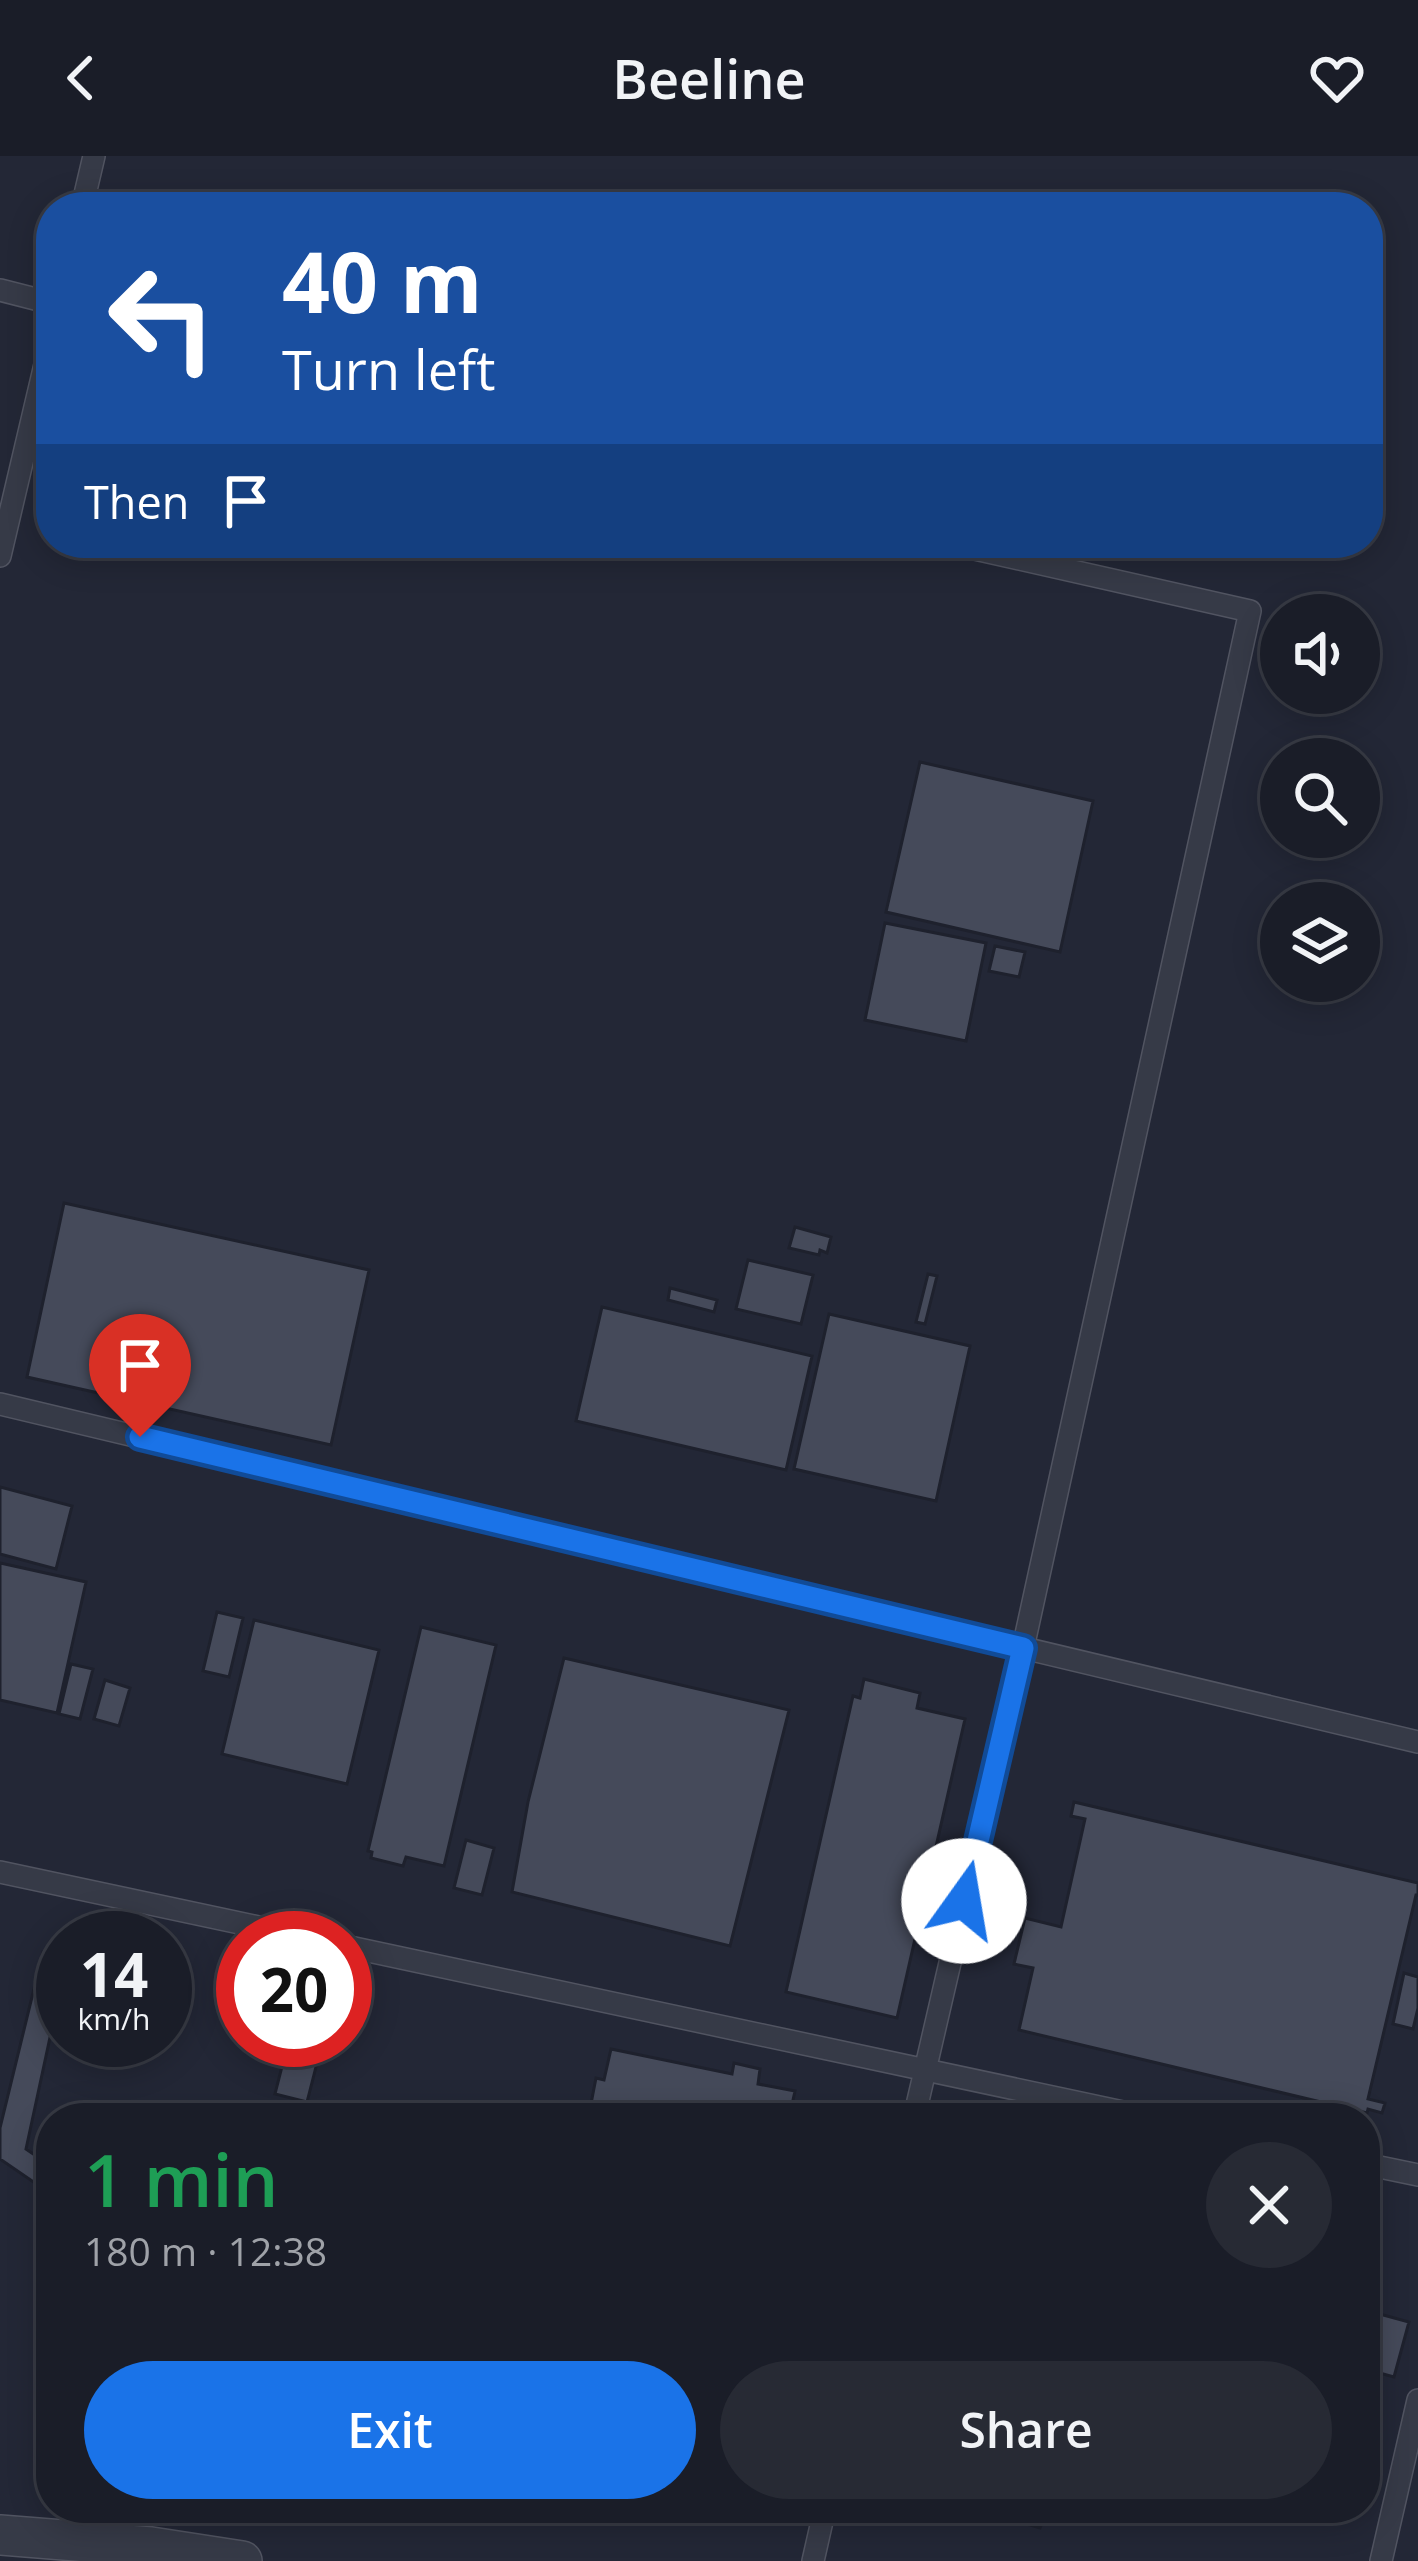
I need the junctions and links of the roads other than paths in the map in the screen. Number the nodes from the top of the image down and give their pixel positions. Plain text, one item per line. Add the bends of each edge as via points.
1 (94, 156) edge
2 (86, 192) edge
3 (0, 290) edge
4 (36, 299) edge
5 (36, 404) edge
6 (0, 556) edge
7 (1015, 558) edge
8 (0, 1404) edge
9 (1023, 1648) junction
10 (1418, 1742) edge
11 (0, 1872) edge
12 (216, 1918) edge
13 (372, 1952) edge
14 (926, 2070) junction
15 (918, 2103) edge
16 (1080, 2103) edge
17 (1380, 2167) edge
18 (1418, 2175) edge
19 (1418, 2400) edge
20 (822, 2523) edge
21 (0, 2535) edge
22 (132, 2554) edge
23 (242, 2561) edge
24 (813, 2561) edge
25 (1381, 2561) edge

1 - 2 lane
3 - 4 lane
5 - 6 lane
7 - 9 lane via 1250,611
8 - 9 lane
9 - 10 lane
9 - 14 lane
11 - 12 lane
13 - 14 lane
14 - 15 lane
14 - 16 lane
17 - 18 lane
19 - 25 lane
20 - 24 lane
21 - 22 street
22 - 23 street

